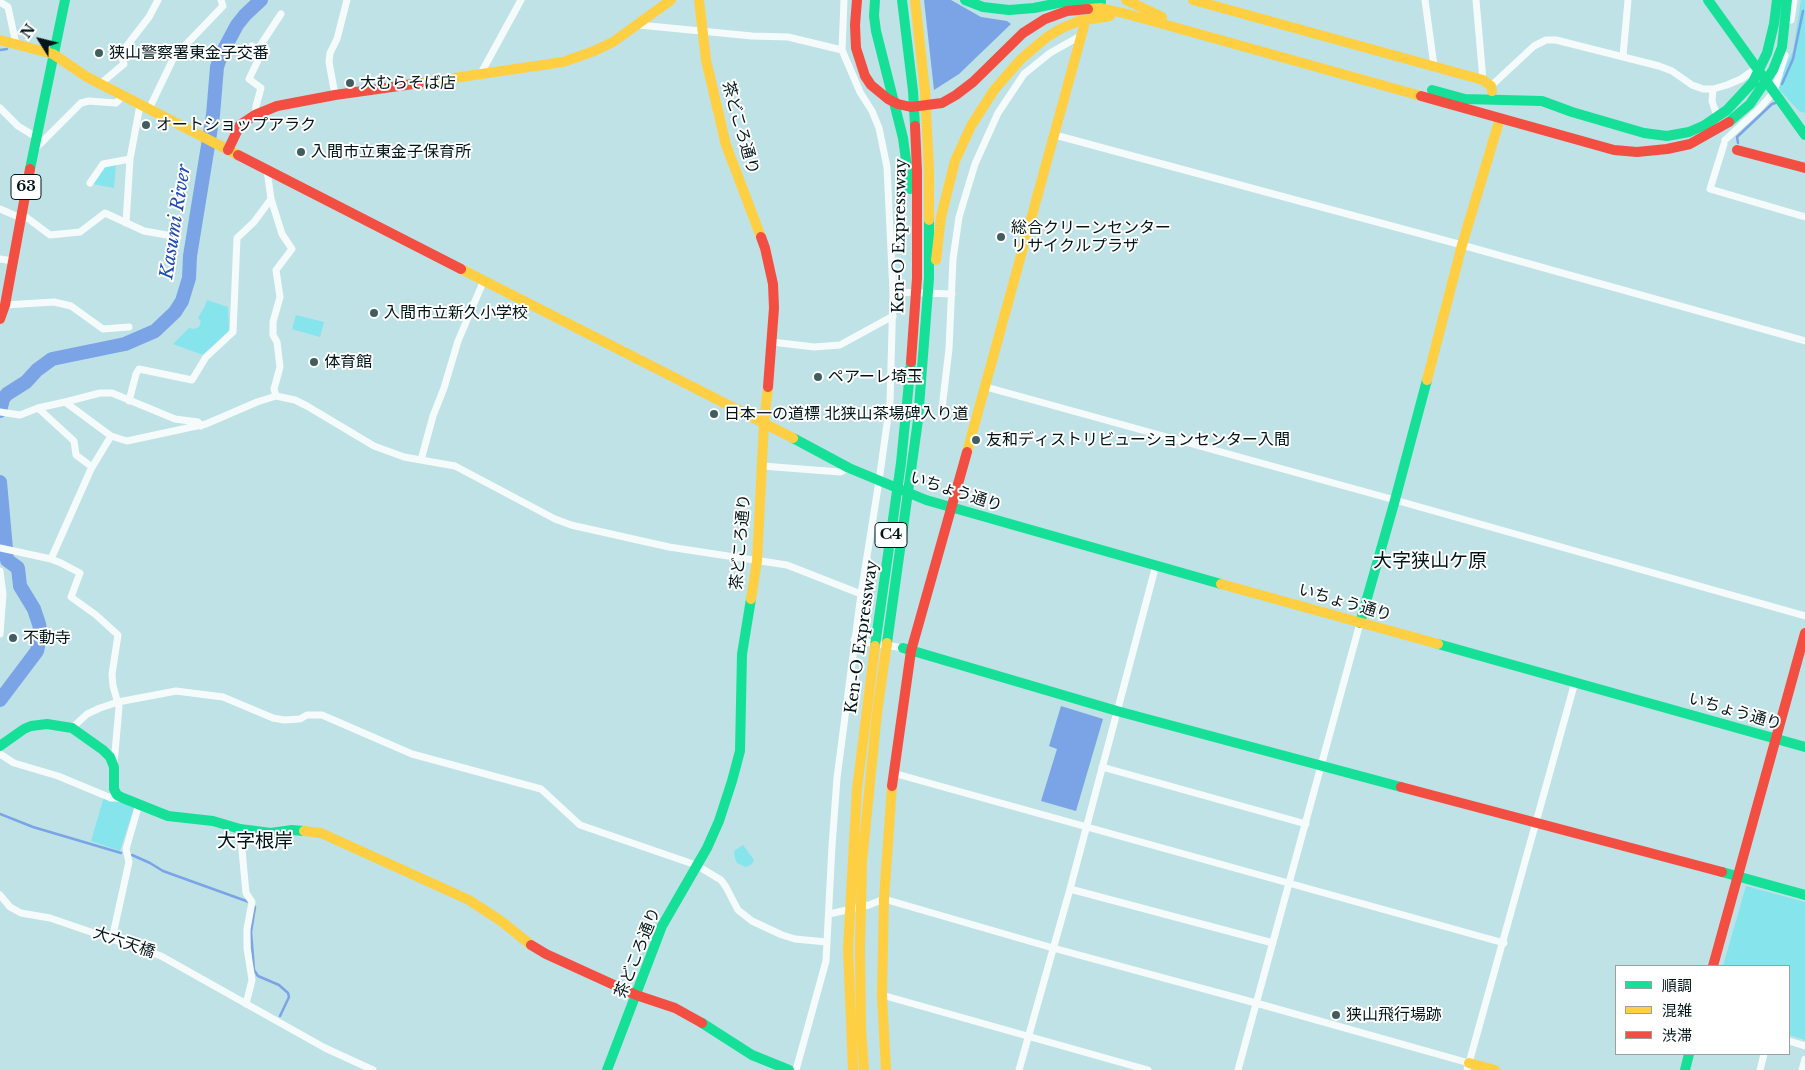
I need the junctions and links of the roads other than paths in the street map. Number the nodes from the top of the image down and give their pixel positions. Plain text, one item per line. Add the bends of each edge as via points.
1 (64, 0) edge
2 (158, 0) edge
3 (221, 0) edge
4 (347, 0) edge
5 (521, 0) edge
6 (671, 0) edge
7 (699, 0) edge
8 (844, 0) edge
9 (857, 0) edge
10 (875, 0) edge
11 (902, 0) edge
12 (915, 0) edge
13 (965, 0) edge
14 (1126, 0) edge
15 (1194, 0) edge
16 (1425, 0) edge
17 (1476, 0) edge
18 (1628, 0) edge
19 (1708, 0) edge
20 (1777, 0) edge
21 (1787, 0) edge
22 (1794, 0) edge
23 (0, 2) edge
24 (281, 14) dead end
25 (1127, 14) junction
26 (1167, 19) junction
27 (639, 25) junction
28 (702, 30) junction
29 (1083, 30) joint
30 (0, 40) edge
31 (16, 44) junction
32 (842, 50) junction
33 (53, 54) junction
34 (1623, 56) junction
35 (1434, 66) junction
36 (1758, 68) junction
37 (480, 75) junction
38 (100, 84) junction
39 (1489, 86) junction
40 (1713, 89) junction
41 (1774, 92) junction
42 (335, 95) junction
43 (122, 96) junction
44 (144, 107) junction
45 (0, 108) edge
46 (255, 115) junction
47 (1498, 125) dead end
48 (1707, 130) junction
49 (1055, 135) junction
50 (1805, 135) edge
51 (36, 136) junction
52 (1724, 142) junction
53 (224, 149) junction
54 (33, 150) junction
55 (1737, 150) joint
56 (130, 159) junction
57 (1805, 168) edge
58 (267, 170) junction
59 (90, 183) dead end
60 (271, 199) junction
61 (0, 208) edge
62 (21, 216) junction
63 (1805, 216) edge
64 (126, 223) junction
65 (178, 237) dead end
66 (1462, 245) junction
67 (0, 259) edge
68 (13, 261) junction
69 (484, 280) junction
70 (895, 292) junction
71 (949, 294) junction
72 (2, 312) edge
73 (893, 316) junction
74 (129, 327) dead end
75 (1805, 341) edge
76 (772, 342) junction
77 (912, 354) junction
78 (922, 376) junction
79 (986, 387) junction
80 (276, 396) junction
81 (129, 401) junction
82 (65, 402) junction
83 (38, 408) junction
84 (942, 408) dead end
85 (0, 412) edge
86 (764, 423) junction
87 (201, 426) junction
88 (111, 436) junction
89 (421, 460) junction
90 (762, 466) junction
91 (92, 467) junction
92 (849, 468) junction
93 (880, 481) junction
94 (1395, 500) junction
95 (951, 508) junction
96 (0, 548) edge
97 (51, 559) junction
98 (757, 561) junction
99 (1156, 565) junction
100 (0, 571) edge
101 (861, 594) junction
102 (1805, 616) edge
103 (1360, 623) junction
104 (1805, 633) edge
105 (0, 634) edge
106 (854, 640) junction
107 (907, 649) junction
108 (1575, 682) junction
109 (118, 702) junction
110 (1116, 711) junction
111 (72, 728) junction
112 (1776, 738) junction
113 (0, 746) edge
114 (1805, 747) edge
115 (0, 754) edge
116 (114, 767) junction
117 (1102, 767) junction
118 (1322, 767) junction
119 (894, 773) junction
120 (123, 798) junction
121 (139, 804) junction
122 (1537, 822) junction
123 (1306, 824) junction
124 (1086, 827) junction
125 (240, 829) junction
126 (696, 865) junction
127 (1738, 877) junction
128 (1289, 883) junction
129 (1070, 889) junction
130 (0, 895) edge
131 (1805, 896) edge
132 (884, 900) junction
133 (828, 914) junction
134 (112, 939) junction
135 (827, 942) junction
136 (1504, 943) junction
137 (1273, 944) junction
138 (1053, 948) junction
139 (1713, 965) edge
140 (636, 995) junction
141 (882, 995) junction
142 (1256, 1003) junction
143 (246, 1004) junction
144 (1028, 1037) junction
145 (1790, 1041) edge
146 (1805, 1046) edge
147 (1689, 1055) edge
148 (1764, 1055) edge
149 (1805, 1059) edge
150 (1468, 1067) edge
151 (373, 1070) edge
152 (607, 1070) edge
153 (789, 1070) edge
154 (796, 1070) edge
155 (853, 1070) edge
156 (864, 1070) edge
157 (886, 1070) edge
158 (1019, 1070) edge
159 (1148, 1070) edge
160 (1238, 1070) edge
161 (1495, 1070) edge
162 (1685, 1070) edge
163 (1760, 1070) edge
164 (1802, 1070) edge

1 - 33 main road, 63
2 - 38 street via 122,52 124,64
3 - 44 street via 223,6 174,58
4 - 42 street via 329,62
5 - 37 street
6 - 27 main road
7 - 28 main road, 茶どころ通り
8 - 32 street
9 - 25 main road via 856,48 865,76 880,93 898,104 911,107 942,103 956,95 1024,33 1045,19 1067,11 1101,8
10 - 77 main road via 876,31 892,86 910,180 914,234
11 - 77 main road, Ken-O Expressway / C4 via 913,91 917,171 917,278
12 - 78 main road, Ken-O Expressway / C4 via 925,91 929,171 929,278
13 - 26 main road via 983,7 1008,10 1068,1 1093,1
14 - 26 main road
15 - 35 main road
16 - 35 street
17 - 39 street
18 - 34 street
19 - 36 main road
20 - 48 main road via 1770,42 1758,74 1735,104
21 - 48 main road via 1782,46 1773,70 1750,104 1738,115
22 - 41 street via 1786,50
23 - 31 street via 8,7
24 - 46 street via 255,48 262,52 248,79 261,88
25 - 48 main road via 1614,150 1667,149 1690,144
25 - 78 main road via 1079,21 1047,37 1008,72 971,126 955,161 941,217
26 - 48 main road via 1465,99 1542,101 1644,133 1667,136
27 - 28 street
27 - 37 main road via 613,42 573,59
28 - 32 street via 788,38
28 - 76 main road, 茶どころ通り via 726,145 765,248 773,284
29 - 49 main road
29 - 71 street via 1024,74 998,113 974,164 959,216
30 - 31 main road, いちょう通り
31 - 33 main road, いちょう通り
32 - 70 street via 879,128 887,167
33 - 38 main road, いちょう通り
33 - 51 main road, 63
34 - 39 street via 1546,40 1534,46
34 - 40 street via 1672,70 1692,85
35 - 39 main road
36 - 40 street via 1741,79
36 - 41 main road
37 - 42 main road
38 - 43 main road, いちょう通り
40 - 52 street via 1712,101
41 - 50 main road
41 - 52 street
42 - 46 main road via 289,103
43 - 44 main road, いちょう通り
43 - 54 street via 116,103 81,103
44 - 53 main road, いちょう通り
44 - 56 street
45 - 51 street via 18,126
46 - 53 main road via 237,128
47 - 66 main road
49 - 66 street
49 - 79 main road
51 - 54 main road, 63
52 - 55 street
52 - 63 street via 1710,189
53 - 58 main road, いちょう通り
54 - 62 main road, 63
55 - 57 main road
56 - 59 street via 103,164
56 - 64 street
58 - 60 street
58 - 69 main road, いちょう通り
60 - 80 street via 282,234 292,249 276,270 280,297 273,335 280,367 274,388
60 - 81 street via 237,238 233,332 206,357 192,380 139,369
61 - 62 street
62 - 64 street via 50,234 80,232 105,213
62 - 68 main road, 63
64 - 65 street via 144,231
66 - 75 street
66 - 94 main road
67 - 68 street
68 - 72 main road, 63
69 - 86 main road, いちょう通り
69 - 89 street via 458,341
70 - 71 street
70 - 73 street
71 - 84 street via 949,349
72 - 74 street via 54,302 71,306 103,329
73 - 76 street via 840,345 814,348
73 - 93 street via 890,402
76 - 86 main road, 茶どころ通り
77 - 155 main road, Ken-O Expressway / C4 via 901,463 857,789 848,948
78 - 156 main road, Ken-O Expressway / C4 via 877,714 862,862 860,948
79 - 94 street
79 - 95 main road
80 - 87 street
80 - 89 street via 307,406 374,446
81 - 82 street via 106,392
81 - 87 street via 175,419 198,422
82 - 83 street
82 - 88 street
83 - 85 street via 20,415
83 - 91 street via 74,442 76,455
86 - 90 main road, 茶どころ通り
86 - 92 main road, いちょう通り
87 - 88 street via 127,441
88 - 91 street
89 - 98 street via 456,466 571,525 669,547
90 - 92 street via 840,472
90 - 98 main road, 茶どころ通り
91 - 97 street
92 - 93 main road, いちょう通り
93 - 95 main road, いちょう通り
93 - 101 street
94 - 102 street
94 - 103 main road
95 - 99 main road, いちょう通り
95 - 107 main road
96 - 97 street
97 - 109 street via 80,573 71,597 118,635 112,674
98 - 101 street via 787,565
98 - 126 main road, 茶どころ通り via 742,654 740,752 719,821
99 - 103 main road, いちょう通り
99 - 110 street
100 - 105 street via 3,594
101 - 106 street
103 - 108 main road, いちょう通り
103 - 118 street
104 - 112 main road
106 - 107 street
106 - 133 street via 837,778
107 - 110 main road
107 - 119 main road via 907,674
108 - 112 main road, いちょう通り
108 - 122 street
109 - 111 street via 87,714
109 - 116 street
109 - 126 street via 176,691 193,692 233,700 284,720 322,715 412,754 541,789 580,825
110 - 117 street
110 - 118 main road
111 - 113 main road via 47,724 31,726
111 - 116 main road via 103,750
112 - 114 main road, いちょう通り
112 - 127 main road
115 - 120 street via 14,763 58,776 111,798
116 - 120 main road via 114,789
117 - 123 street
117 - 124 street
118 - 122 main road
118 - 123 street
119 - 124 street
119 - 132 main road
120 - 121 main road
121 - 125 main road via 168,816
121 - 134 street via 126,849 129,862
122 - 127 main road
122 - 136 street
123 - 128 street
124 - 128 street
124 - 129 street
125 - 140 main road via 271,833 309,831 346,843 469,900 502,921 533,947
125 - 143 street via 246,893 252,902 247,948 252,980
126 - 135 street via 721,880 738,910 752,921 795,939
126 - 140 main road, 茶どころ通り via 662,926
127 - 131 main road
127 - 139 main road
128 - 136 street
128 - 137 street
129 - 137 street
129 - 138 street
130 - 134 street, 大六天橋 via 10,907 21,913 50,918
132 - 133 street
132 - 138 street
132 - 141 main road
133 - 135 street
134 - 143 street, 大六天橋 via 161,956
135 - 154 street via 826,961
136 - 150 street
137 - 142 street
138 - 142 street
138 - 144 street
140 - 152 main road, 茶どころ通り
140 - 153 main road via 675,1008 752,1055
141 - 144 street
141 - 157 main road
142 - 150 street
142 - 160 street
143 - 151 street, 大六天橋
144 - 158 street
144 - 159 street
145 - 146 street
147 - 162 main road
148 - 163 street
149 - 164 street
150 - 161 main road

